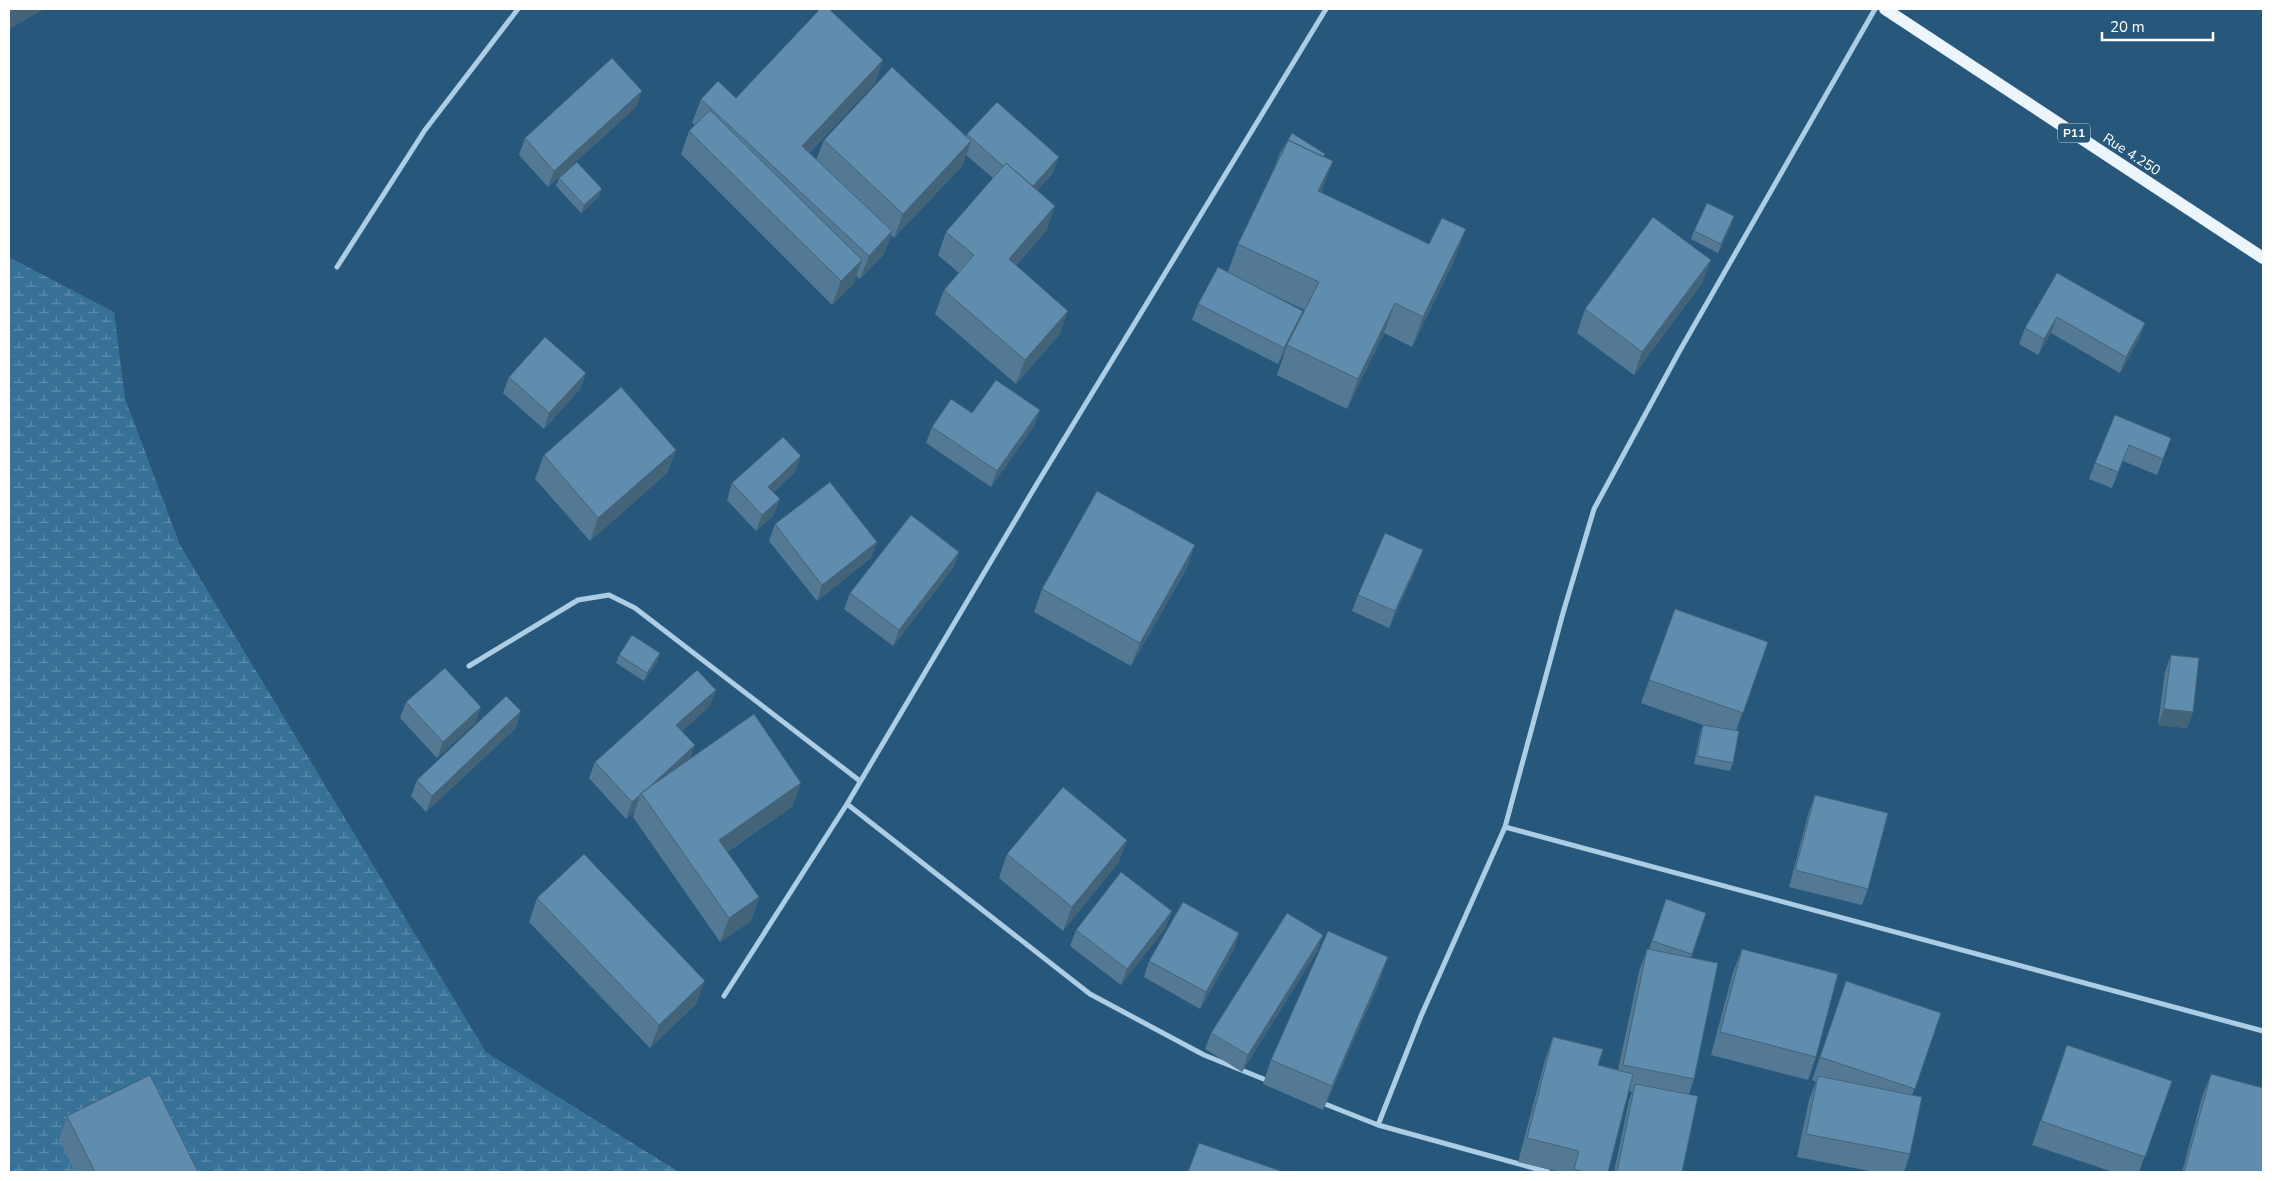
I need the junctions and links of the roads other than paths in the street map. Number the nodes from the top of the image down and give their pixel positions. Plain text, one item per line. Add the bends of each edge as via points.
1 (518, 9) edge
2 (1326, 9) edge
3 (1875, 9) edge
4 (1884, 9) edge
5 (2263, 258) edge
6 (337, 267) dead end
7 (469, 666) dead end
8 (860, 781) junction
9 (847, 804) junction
10 (1505, 827) junction
11 (724, 996) dead end
12 (2263, 1031) edge
13 (1277, 1084) edge
14 (1314, 1099) edge
15 (1378, 1125) junction
16 (1548, 1172) edge

1 - 6 street via 425,130
2 - 8 street
3 - 10 street via 1679,352 1594,509
4 - 5 main road, Rue 4.250 / P11
7 - 8 street via 578,600 609,595 635,608
8 - 9 street
9 - 11 street
9 - 13 street via 1090,994 1204,1055
10 - 12 street
10 - 15 street via 1421,1016
14 - 15 street
15 - 16 street

